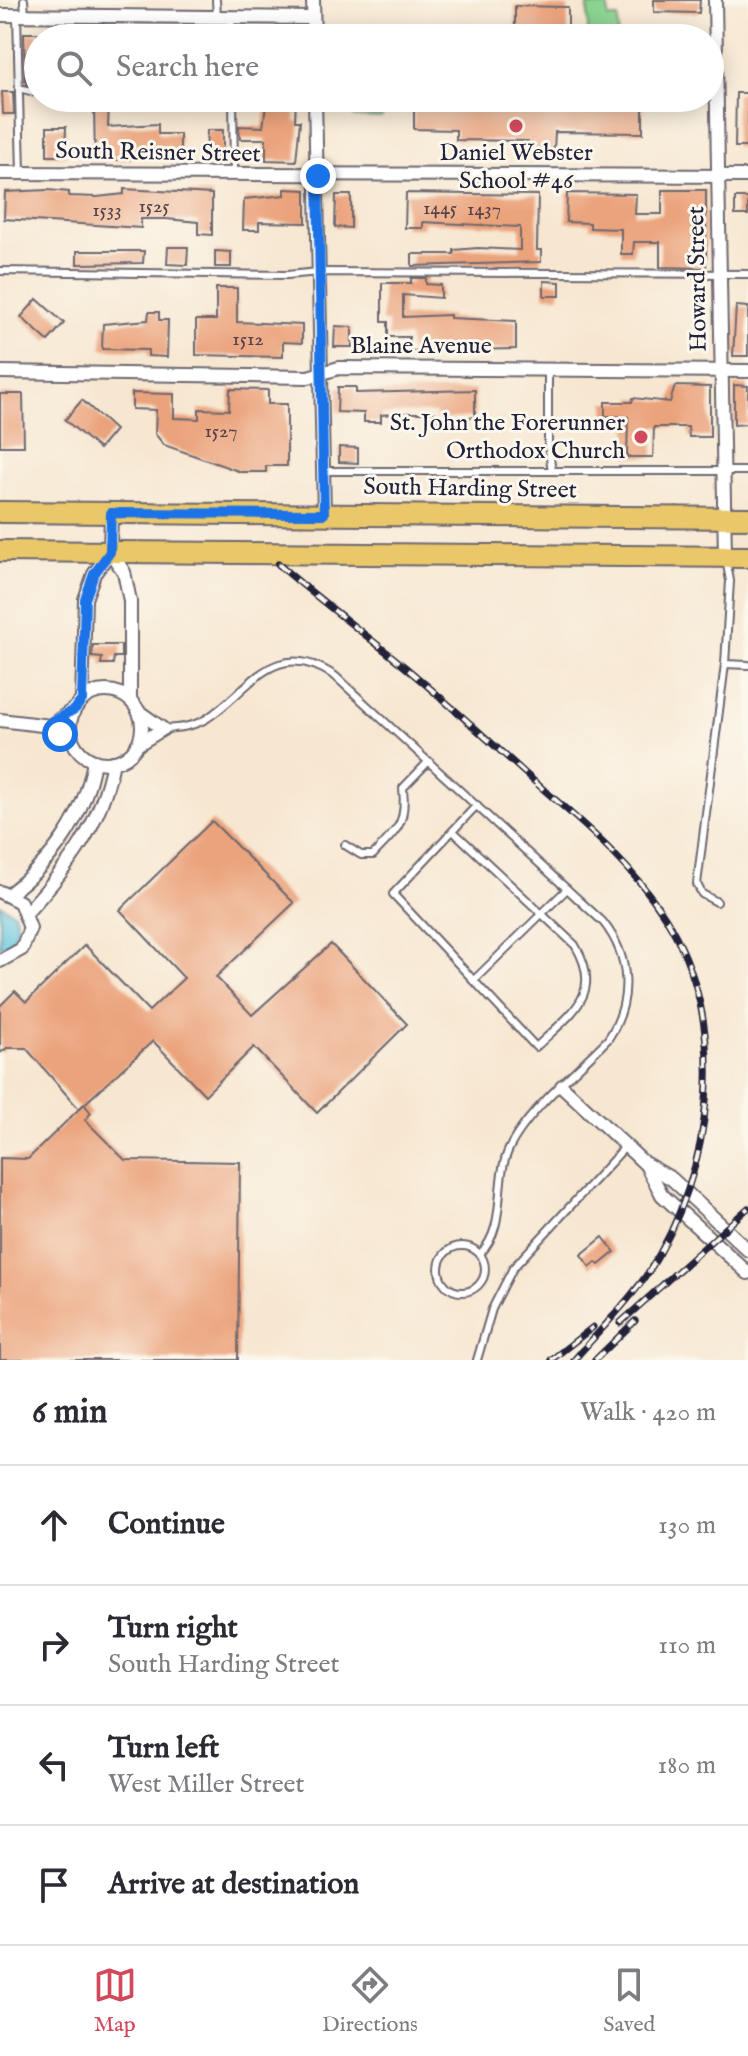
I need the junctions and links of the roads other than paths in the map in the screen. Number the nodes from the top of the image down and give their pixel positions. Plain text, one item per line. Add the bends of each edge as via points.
1 (24, 0) edge
2 (123, 0) edge
3 (216, 0) edge
4 (313, 0) edge
5 (715, 0) edge
6 (0, 15) edge
7 (21, 15) junction
8 (123, 16) junction
9 (217, 17) junction
10 (231, 17) junction
11 (313, 18) junction
12 (231, 24) edge
13 (313, 24) edge
14 (715, 24) edge
15 (19, 88) junction
16 (24, 89) edge
17 (233, 112) edge
18 (316, 112) edge
19 (717, 112) edge
20 (0, 173) edge
21 (21, 173) junction
22 (234, 176) junction
23 (318, 176) junction
24 (718, 176) junction
25 (748, 176) edge
26 (0, 271) edge
27 (319, 272) junction
28 (720, 273) junction
29 (748, 274) edge
30 (548, 369) junction
31 (722, 371) junction
32 (748, 371) edge
33 (0, 372) edge
34 (321, 372) junction
35 (323, 471) junction
36 (552, 471) junction
37 (748, 471) edge
38 (724, 472) junction
39 (6, 510) edge
40 (111, 513) junction
41 (324, 514) junction
42 (725, 518) junction
43 (748, 518) edge
44 (0, 551) edge
45 (110, 552) junction
46 (725, 557) junction
47 (748, 557) edge
48 (725, 664) junction
49 (748, 665) edge
50 (79, 705) junction
51 (134, 706) junction
52 (0, 720) edge
53 (50, 726) junction
54 (163, 729) junction
55 (74, 742) junction
56 (137, 745) junction
57 (94, 761) junction
58 (429, 761) junction
59 (113, 762) junction
60 (477, 805) junction
61 (453, 831) junction
62 (345, 845) dead end
63 (567, 889) junction
64 (4, 893) edge
65 (717, 902) dead end
66 (27, 912) junction
67 (542, 914) junction
68 (0, 961) edge
69 (473, 981) junction
70 (562, 1086) junction
71 (626, 1146) junction
72 (644, 1163) junction
73 (748, 1250) edge
74 (480, 1254) junction
75 (748, 1273) edge
76 (477, 1360) edge

1 - 7 lane
2 - 8 street
3 - 9 lane
4 - 11 street
5 - 14 street, Howard Street
6 - 7 street
7 - 8 street
7 - 15 lane
8 - 9 street
9 - 10 street
10 - 11 street
10 - 12 lane
11 - 13 street
15 - 16 lane
15 - 21 lane
17 - 22 lane
18 - 23 street
19 - 24 street, Howard Street
20 - 21 street, South Reisner Street
21 - 22 street, South Reisner Street
22 - 23 street, South Reisner Street
23 - 24 street, South Reisner Street
23 - 27 street
24 - 25 street, South Reisner Street
24 - 28 street, Howard Street
26 - 27 lane
27 - 28 lane
27 - 34 street
28 - 29 lane
28 - 31 street, Howard Street
30 - 31 street, Blaine Avenue
30 - 34 street, Blaine Avenue
30 - 36 lane
31 - 32 street, Blaine Avenue
31 - 38 street, Howard Street
33 - 34 street, Blaine Avenue via 308,377
34 - 35 street
35 - 36 lane
35 - 41 street
36 - 38 lane
37 - 38 lane
38 - 42 street, Howard Street
39 - 40 main road, South Harding Street
40 - 41 main road, South Harding Street
40 - 45 street
41 - 42 main road, South Harding Street
42 - 43 main road, South Harding Street
42 - 46 street, Howard Street
44 - 45 main road
45 - 46 main road
45 - 50 street via 85,599
45 - 51 street via 124,572 130,601
46 - 47 main road
46 - 48 lane via 730,581
48 - 49 lane
48 - 65 lane via 697,884 702,894
50 - 51 street via 104,691
50 - 53 street
50 - 55 street via 70,726
51 - 54 street
51 - 56 street via 142,728
52 - 53 street
53 - 55 street
54 - 56 street
54 - 58 lane via 203,720 261,671 303,663 335,676
55 - 57 street
56 - 59 street
57 - 59 street
57 - 64 street via 66,835 38,870
58 - 60 lane
58 - 62 lane via 403,788 401,825 373,855 361,855
59 - 66 street via 89,835
60 - 61 lane
60 - 63 lane
61 - 67 lane
61 - 69 lane via 393,894
63 - 67 lane
63 - 70 lane via 613,936 622,954 625,987 613,1032
64 - 66 street
66 - 68 street via 26,943
67 - 69 lane
67 - 69 lane via 584,959 587,989 580,1005 536,1047
70 - 71 street
70 - 74 lane via 507,1152 498,1221
71 - 72 street
71 - 76 lane via 513,1268 492,1309
72 - 73 street via 672,1179
72 - 75 street via 662,1195
74 - 74 lane via 464,1245 450,1249 441,1260 443,1282 462,1292 476,1288 485,1276

